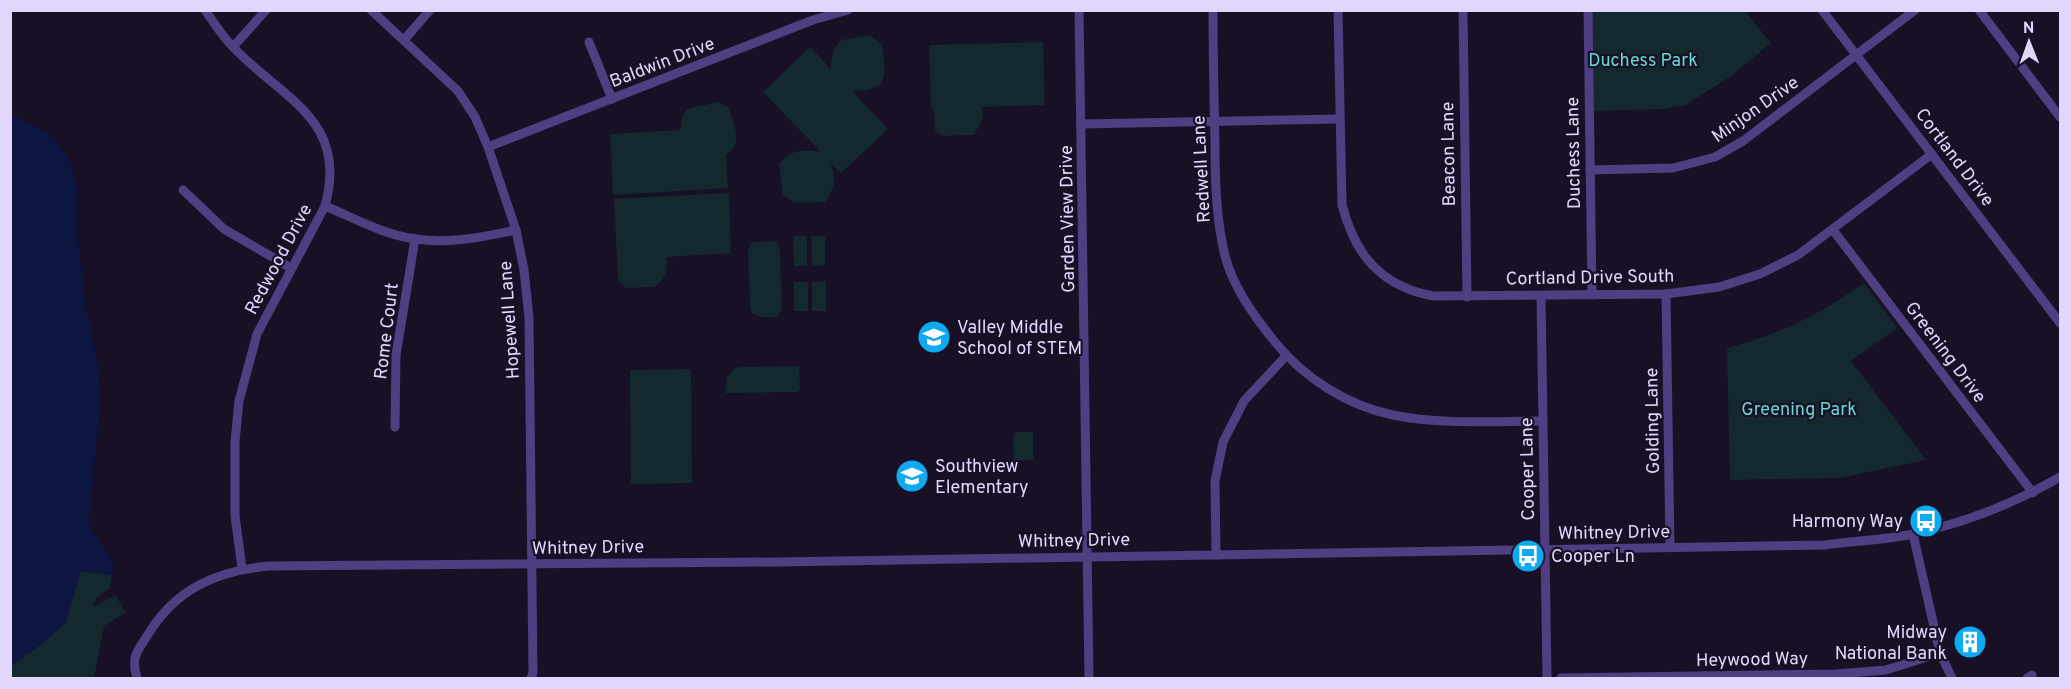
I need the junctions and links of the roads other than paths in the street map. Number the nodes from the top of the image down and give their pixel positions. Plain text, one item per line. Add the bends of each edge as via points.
1 (205, 10) edge
2 (266, 10) edge
3 (370, 10) edge
4 (430, 10) edge
5 (848, 10) edge
6 (1079, 10) edge
7 (1213, 10) edge
8 (1338, 10) edge
9 (1463, 10) edge
10 (1588, 10) edge
11 (1822, 10) edge
12 (1915, 10) edge
13 (1979, 10) edge
14 (404, 40) junction
15 (589, 42) dead end
16 (233, 47) junction
17 (1856, 55) junction
18 (612, 99) junction
19 (2061, 117) edge
20 (1339, 119) junction
21 (1214, 121) junction
22 (1082, 124) junction
23 (488, 147) junction
24 (1932, 154) junction
25 (1590, 170) junction
26 (183, 190) dead end
27 (324, 206) junction
28 (516, 230) junction
29 (1833, 230) junction
30 (415, 239) junction
31 (291, 268) junction
32 (1666, 294) junction
33 (1592, 295) junction
34 (1541, 296) junction
35 (1467, 297) junction
36 (2061, 323) edge
37 (1286, 356) junction
38 (1543, 421) junction
39 (395, 427) dead end
40 (2061, 477) edge
41 (2032, 493) junction
42 (1913, 534) junction
43 (1670, 547) junction
44 (1545, 549) junction
45 (1216, 555) junction
46 (1087, 557) junction
47 (532, 564) junction
48 (242, 568) junction
49 (1940, 653) junction
50 (1836, 676) edge
51 (137, 678) edge
52 (531, 678) edge
53 (1089, 678) edge
54 (1547, 678) edge
55 (1561, 678) edge
56 (1952, 678) edge

1 - 16 street, Redwood Drive
2 - 16 street
3 - 14 street, Hopewell Lane
4 - 14 street
5 - 18 street, Baldwin Drive
6 - 22 street, Garden View Drive
7 - 21 street, Redwell Lane
8 - 20 street
9 - 35 street, Beacon Lane
10 - 25 street, Duchess Lane
11 - 17 street, Cortland Drive
12 - 17 street, Minjon Drive
13 - 19 street
14 - 23 street, Hopewell Lane via 458,91
15 - 18 street
16 - 27 street, Redwood Drive via 305,111 320,130 331,167
17 - 24 street, Cortland Drive
17 - 25 street, Minjon Drive via 1743,141 1714,157 1672,168
18 - 23 street, Baldwin Drive
20 - 21 street
20 - 35 street, Cortland Drive South via 1342,205 1349,231 1361,252 1382,274 1406,289 1433,296
21 - 22 street
21 - 37 street, Redwell Lane via 1216,199 1225,256 1250,312
22 - 46 street, Garden View Drive
23 - 28 street, Hopewell Lane
24 - 29 street, Cortland Drive South
24 - 36 street, Cortland Drive
25 - 33 street, Duchess Lane
26 - 31 street via 224,229
27 - 30 street
27 - 31 street, Redwood Drive
28 - 30 street via 464,241
28 - 47 street, Hopewell Lane via 529,318
29 - 32 street, Cortland Drive South via 1798,255 1760,274 1719,287
29 - 41 street, Greening Drive
30 - 39 street, Rome Court via 396,355
31 - 48 street, Redwood Drive via 257,334 239,401 235,516
32 - 33 street, Cortland Drive South
32 - 43 street, Golding Lane
33 - 34 street, Cortland Drive South
34 - 35 street, Cortland Drive South
34 - 38 street, Cooper Lane
37 - 38 street, Redwell Lane via 1335,393 1392,415 1440,422
37 - 45 street via 1244,401 1223,442 1215,481
38 - 44 street, Cooper Lane
40 - 41 street, Whitney Drive
41 - 42 street, Whitney Drive
42 - 43 street, Whitney Drive via 1825,545
42 - 49 street
43 - 44 street, Whitney Drive
44 - 45 street, Whitney Drive
44 - 54 street, Cooper Lane
45 - 46 street, Whitney Drive
46 - 47 street, Whitney Drive
46 - 53 street, Garden View Drive
47 - 48 street, Whitney Drive
47 - 52 street, Hopewell Lane
48 - 51 street, Whitney Drive via 205,581 178,598 158,618 138,650 133,665
49 - 50 street, Heywood Way via 1886,670
49 - 56 street
50 - 55 street, Heywood Way

